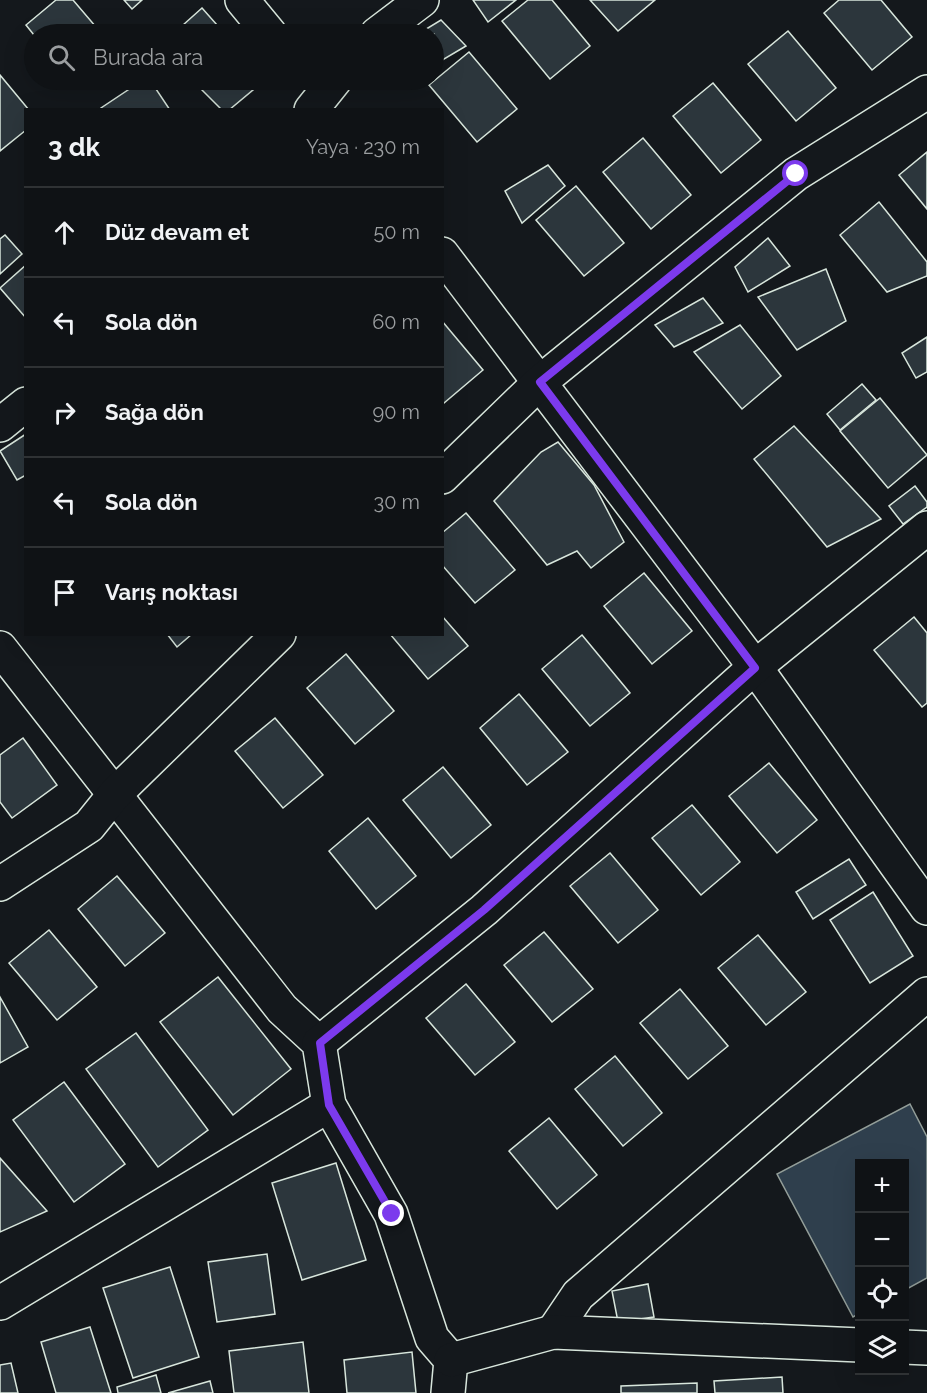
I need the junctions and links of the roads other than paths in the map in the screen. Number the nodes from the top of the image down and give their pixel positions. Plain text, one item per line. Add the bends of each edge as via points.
1 (242, 0) edge
2 (422, 0) edge
3 (262, 24) edge
4 (390, 24) edge
5 (927, 92) edge
6 (444, 257) edge
7 (540, 382) junction
8 (24, 406) edge
9 (0, 425) edge
10 (444, 475) edge
11 (927, 528) edge
12 (277, 636) edge
13 (0, 648) edge
14 (755, 668) junction
15 (114, 795) junction
16 (0, 884) edge
17 (927, 908) edge
18 (927, 994) edge
19 (320, 1043) junction
20 (329, 1105) junction
21 (0, 1303) edge
22 (553, 1332) junction
23 (855, 1345) edge
24 (909, 1347) edge
25 (927, 1348) edge
26 (451, 1360) junction
27 (448, 1393) edge

1 - 3 street
2 - 4 street
5 - 7 street via 796,174
6 - 7 street
7 - 10 street
7 - 14 street
8 - 9 street
11 - 14 street
12 - 15 street
13 - 15 street
14 - 17 street
14 - 19 street via 484,910
15 - 16 street via 89,826
15 - 19 street via 282,1009
18 - 22 street via 578,1295
19 - 20 street
20 - 21 street
20 - 26 street via 392,1214 432,1338
22 - 23 street
22 - 26 street
24 - 25 street
26 - 27 street

